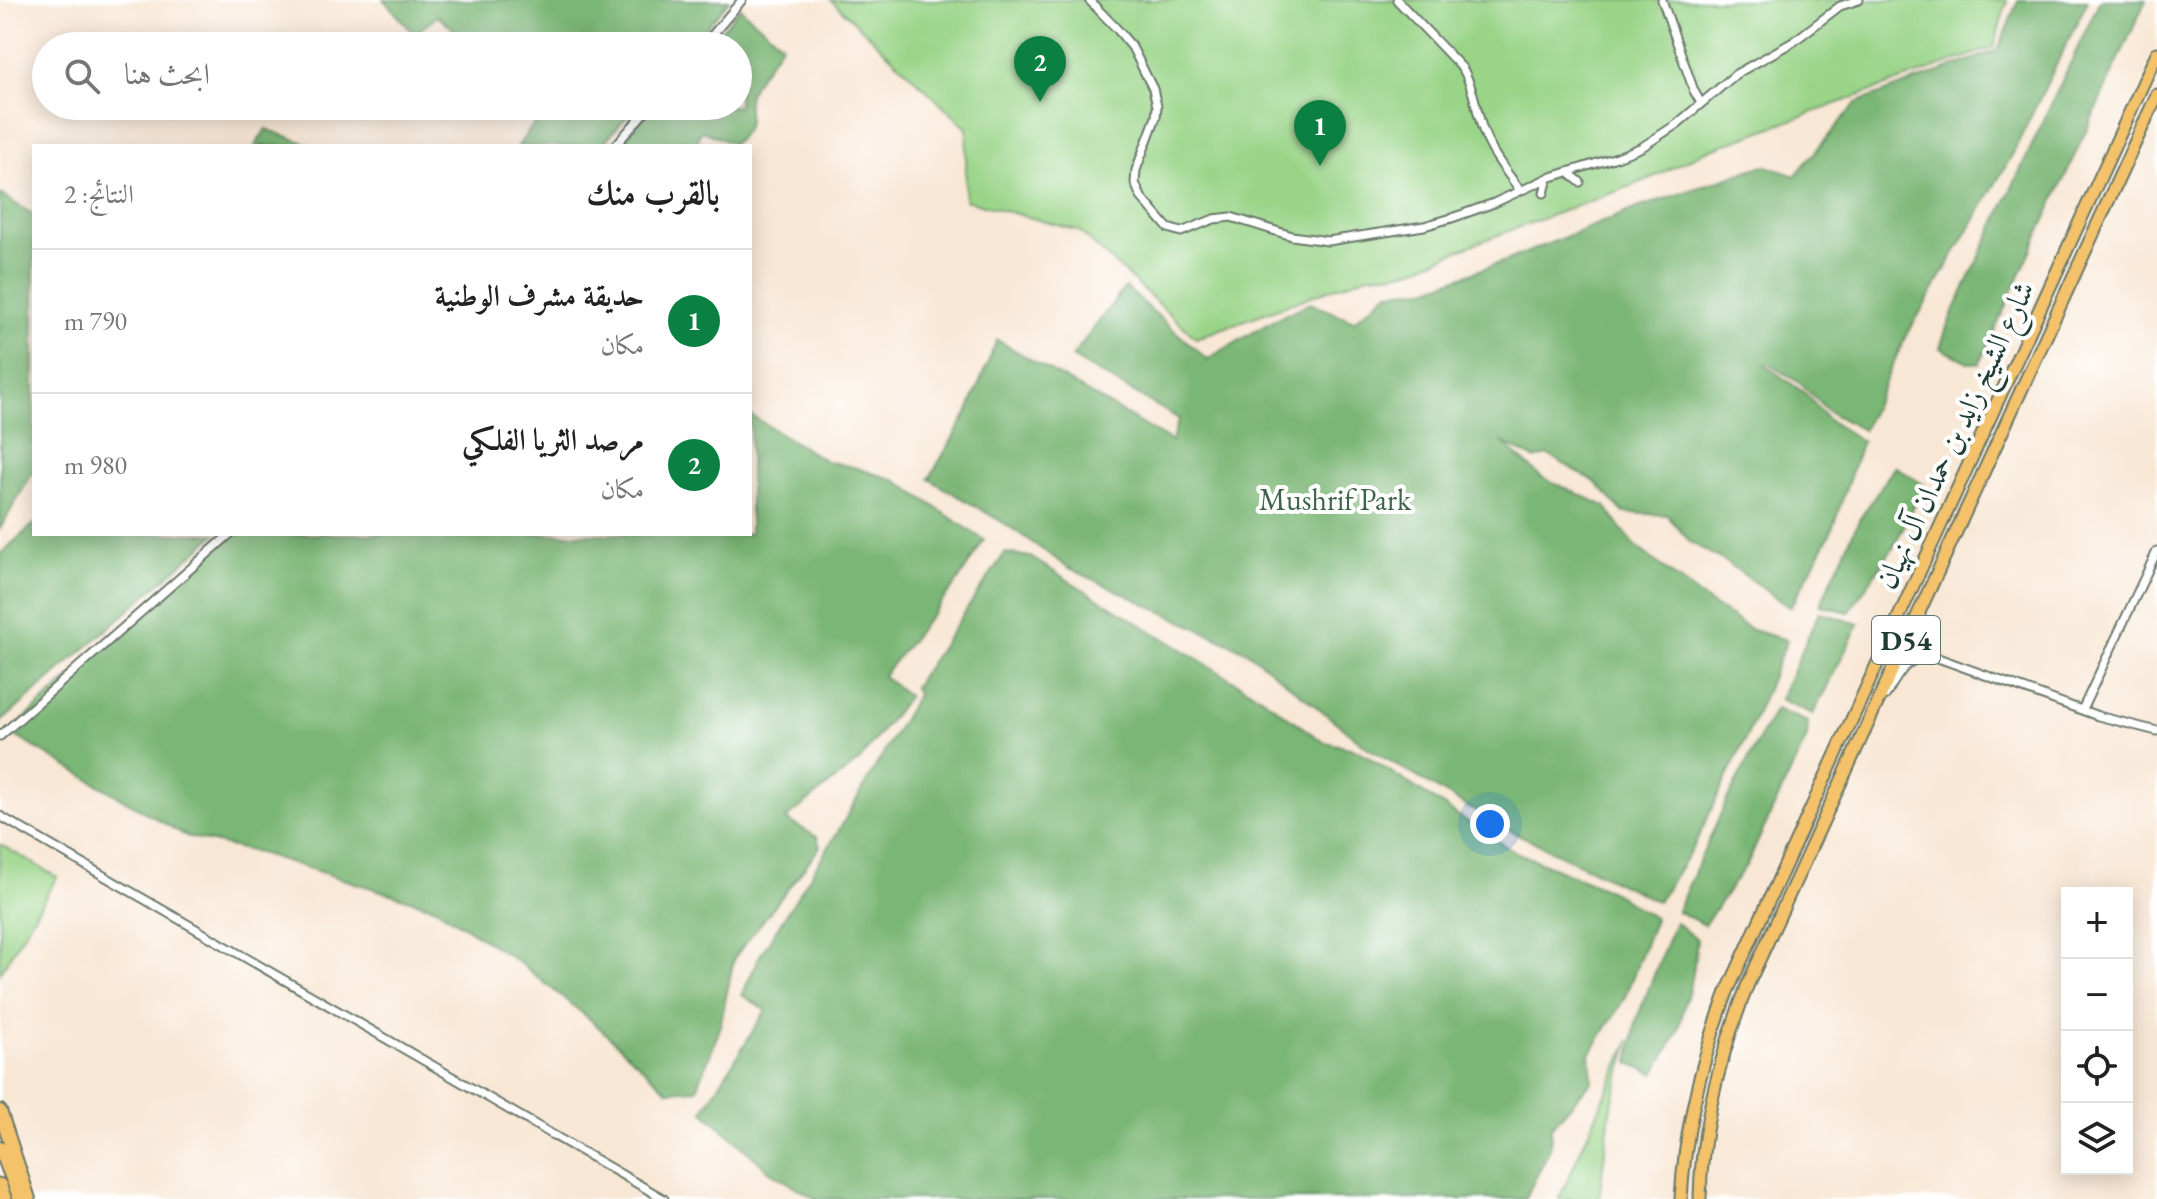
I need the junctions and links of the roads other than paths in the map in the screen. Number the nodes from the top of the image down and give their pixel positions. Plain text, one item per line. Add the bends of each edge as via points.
1 (742, 0) edge
2 (1089, 0) edge
3 (1397, 0) edge
4 (1662, 0) edge
5 (1859, 0) edge
6 (715, 32) edge
7 (2157, 53) edge
8 (2157, 95) edge
9 (1701, 103) junction
10 (638, 120) edge
11 (617, 144) edge
12 (1568, 172) junction
13 (1548, 178) junction
14 (1580, 182) dead end
15 (1520, 190) junction
16 (1544, 193) dead end
17 (228, 536) edge
18 (2157, 551) edge
19 (1922, 605) junction
20 (1938, 658) junction
21 (2082, 710) junction
22 (1871, 717) junction
23 (2157, 731) edge
24 (0, 736) edge
25 (0, 816) edge
26 (0, 1111) edge
27 (0, 1148) edge
28 (0, 1185) edge
29 (5, 1199) edge
30 (20, 1199) edge
31 (29, 1199) edge
32 (664, 1199) edge
33 (1681, 1199) edge
34 (1700, 1199) edge

1 - 6 street
2 - 15 street via 1132,47 1153,89 1156,117 1135,183 1172,231 1231,217 1304,239 1340,240 1438,222
3 - 15 street via 1463,69 1487,140
4 - 9 street
5 - 9 street via 1836,9 1793,42 1736,74
7 - 33 highway, شارع الشيخ زايد بن حمدان آل نهيان / D54 via 1727,992 1694,1102
8 - 19 highway, شارع الشيخ زايد بن حمدان آل نهيان / D54
9 - 12 street via 1642,147
10 - 11 street
12 - 13 street
12 - 14 street
13 - 15 street
13 - 16 street
17 - 24 street
18 - 21 street
19 - 20 street via 1921,638
19 - 22 highway, شارع الشيخ زايد بن حمدان آل نهيان / D54
20 - 21 street
20 - 22 street via 1922,658 1901,669
21 - 23 street
22 - 34 highway, شارع الشيخ زايد بن حمدان آل نهيان / D54 via 1736,1017 1710,1112
25 - 32 street
26 - 31 highway
27 - 30 highway
28 - 29 highway

